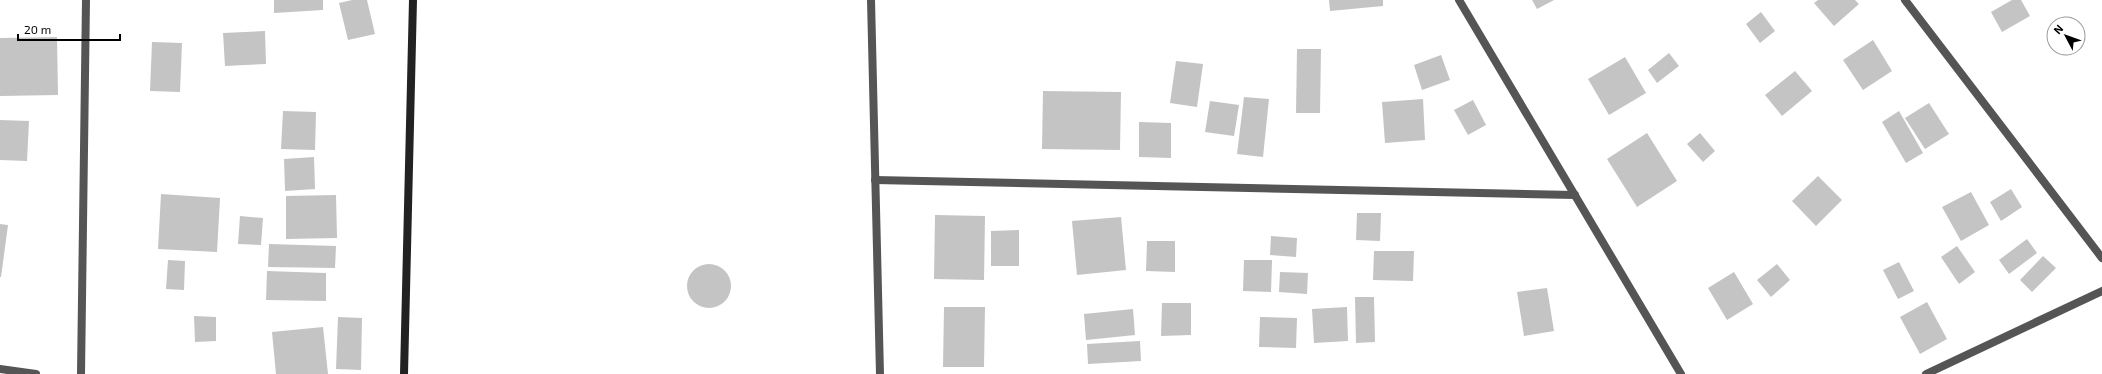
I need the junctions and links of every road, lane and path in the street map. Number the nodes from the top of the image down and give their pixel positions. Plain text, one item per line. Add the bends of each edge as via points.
1 (86, 0) edge
2 (413, 0) edge
3 (871, 0) edge
4 (1459, 0) edge
5 (1905, 0) edge
6 (876, 180) junction
7 (1575, 195) junction
8 (2102, 258) edge
9 (2102, 291) edge
10 (0, 369) edge
11 (36, 374) edge
12 (81, 374) edge
13 (404, 374) edge
14 (880, 374) edge
15 (1681, 374) edge
16 (1926, 374) edge

1 - 12 street
2 - 13 main road
3 - 6 street
4 - 7 street
5 - 8 street
6 - 7 street
6 - 14 street
7 - 15 street
9 - 16 street
10 - 11 street

